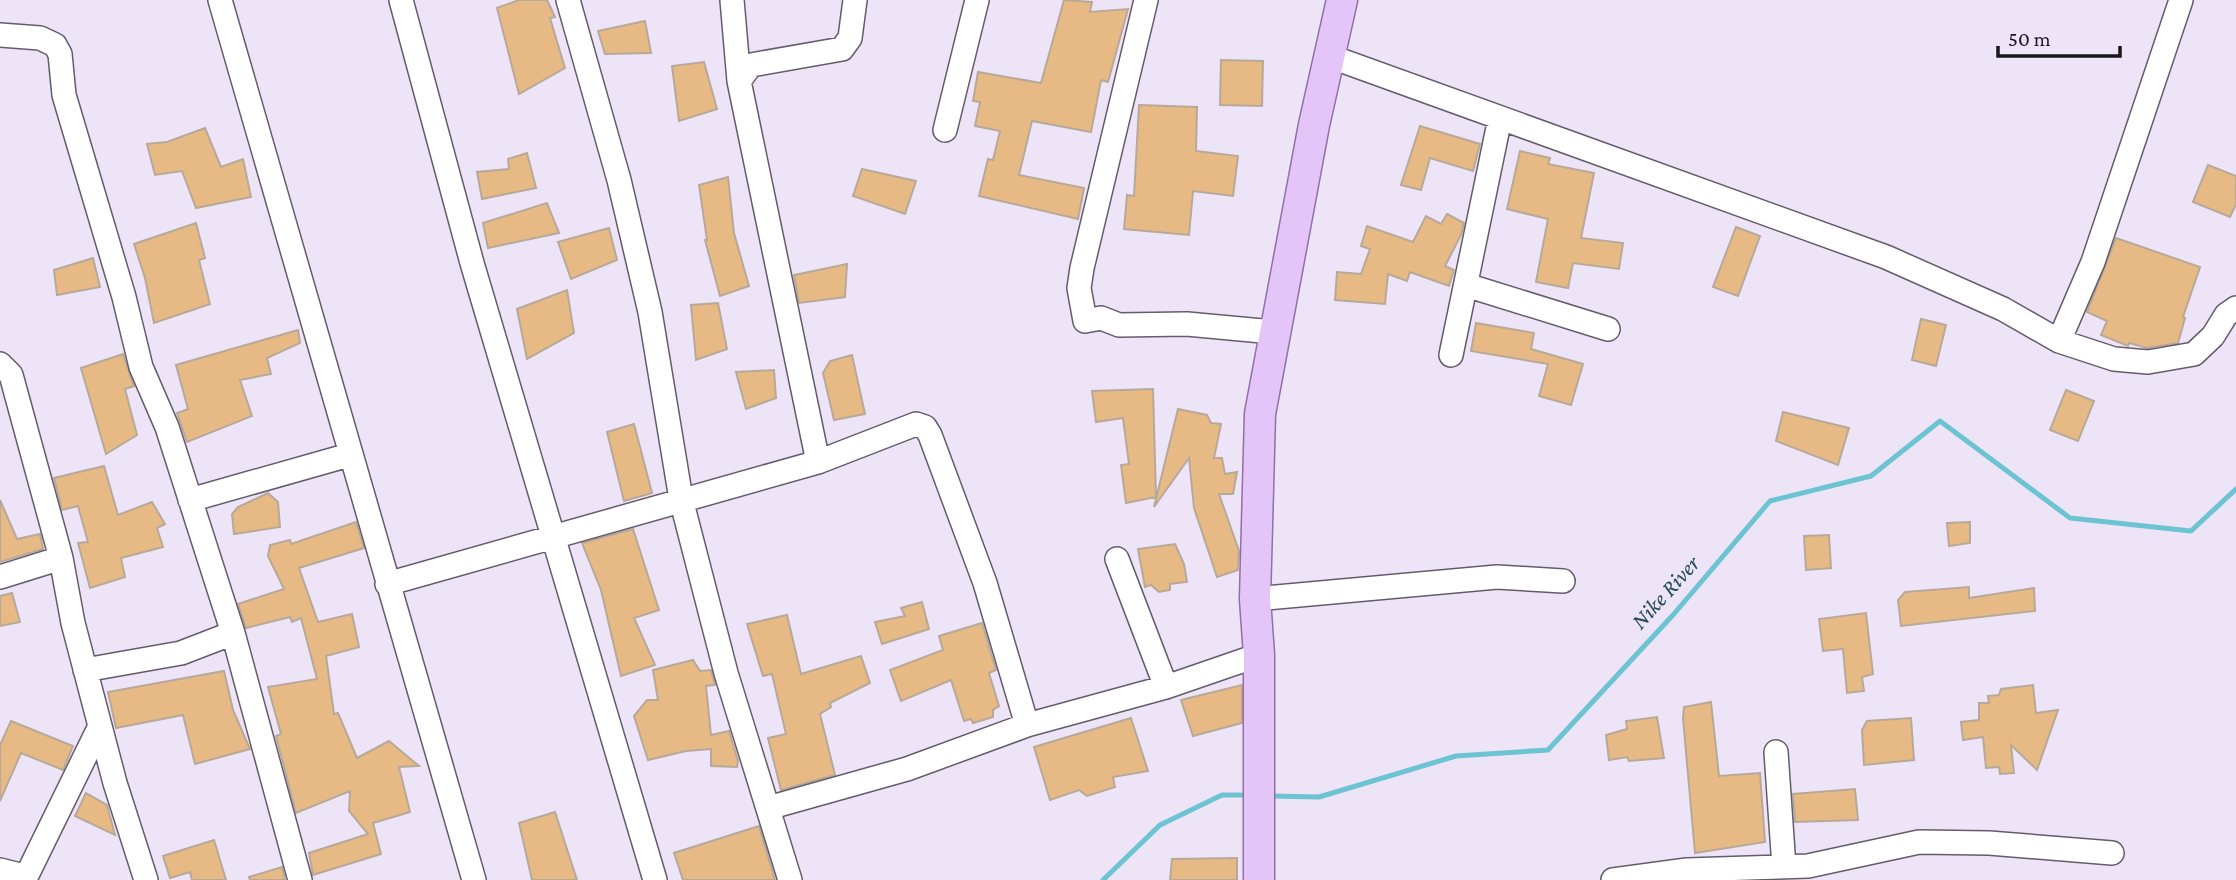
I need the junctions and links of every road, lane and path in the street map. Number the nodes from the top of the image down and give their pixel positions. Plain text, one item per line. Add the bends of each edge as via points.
1 (220, 0) edge
2 (401, 0) edge
3 (568, 0) edge
4 (732, 0) edge
5 (855, 0) edge
6 (977, 0) edge
7 (1146, 0) edge
8 (1342, 0) edge
9 (2181, 0) edge
10 (0, 35) edge
11 (1329, 56) junction
12 (739, 81) junction
13 (1500, 118) junction
14 (945, 130) dead end
15 (1466, 285) junction
16 (2236, 308) edge
17 (1608, 329) dead end
18 (1273, 332) junction
19 (2059, 341) junction
20 (1451, 355) dead end
21 (0, 364) edge
22 (349, 455) junction
23 (818, 462) junction
24 (681, 499) junction
25 (190, 500) junction
26 (554, 537) junction
27 (61, 558) junction
28 (1117, 559) dead end
29 (0, 577) edge
30 (1563, 581) dead end
31 (387, 584) junction
32 (1255, 600) junction
33 (233, 633) junction
34 (1259, 655) junction
35 (85, 670) junction
36 (1166, 687) junction
37 (1027, 724) junction
38 (100, 726) junction
39 (1776, 752) dead end
40 (768, 808) junction
41 (2112, 853) dead end
42 (1784, 867) junction
43 (1259, 869) edge
44 (0, 870) edge
45 (1752, 874) edge
46 (146, 880) edge
47 (300, 880) edge
48 (474, 880) edge
49 (655, 880) edge
50 (790, 880) edge
51 (1613, 880) edge

1 - 22 street
2 - 26 street via 472,263
3 - 24 street via 647,299
4 - 12 street
5 - 12 street via 850,38 842,49 751,65
6 - 14 street
7 - 18 street via 1082,268 1079,288 1085,321 1101,318 1119,325 1188,324
8 - 11 main road
9 - 19 street via 2093,262
10 - 25 street via 40,38 55,45 60,54 64,95 141,367 167,426
11 - 13 street
11 - 18 main road
12 - 23 street
13 - 15 street
13 - 19 street via 1886,257 2003,309
15 - 17 street
15 - 20 street
16 - 19 street via 2202,348 2176,360 2114,359
18 - 32 main road via 1260,414
21 - 27 street via 11,375
22 - 25 street
22 - 31 street
23 - 24 street
23 - 37 street via 911,424 925,428 985,583
24 - 26 street
24 - 40 street via 726,673
25 - 33 street
26 - 31 street
26 - 49 street
27 - 29 street
27 - 35 street
28 - 36 street
30 - 32 street via 1497,577
31 - 48 street
32 - 34 main road
33 - 35 street via 181,653
33 - 47 street
34 - 36 street
34 - 43 main road
35 - 38 street
36 - 37 street
37 - 40 street via 907,769
38 - 44 street via 28,873 20,876
38 - 46 street
39 - 42 street
40 - 50 street
41 - 42 street via 1919,842
42 - 45 street
45 - 51 street via 1687,870

